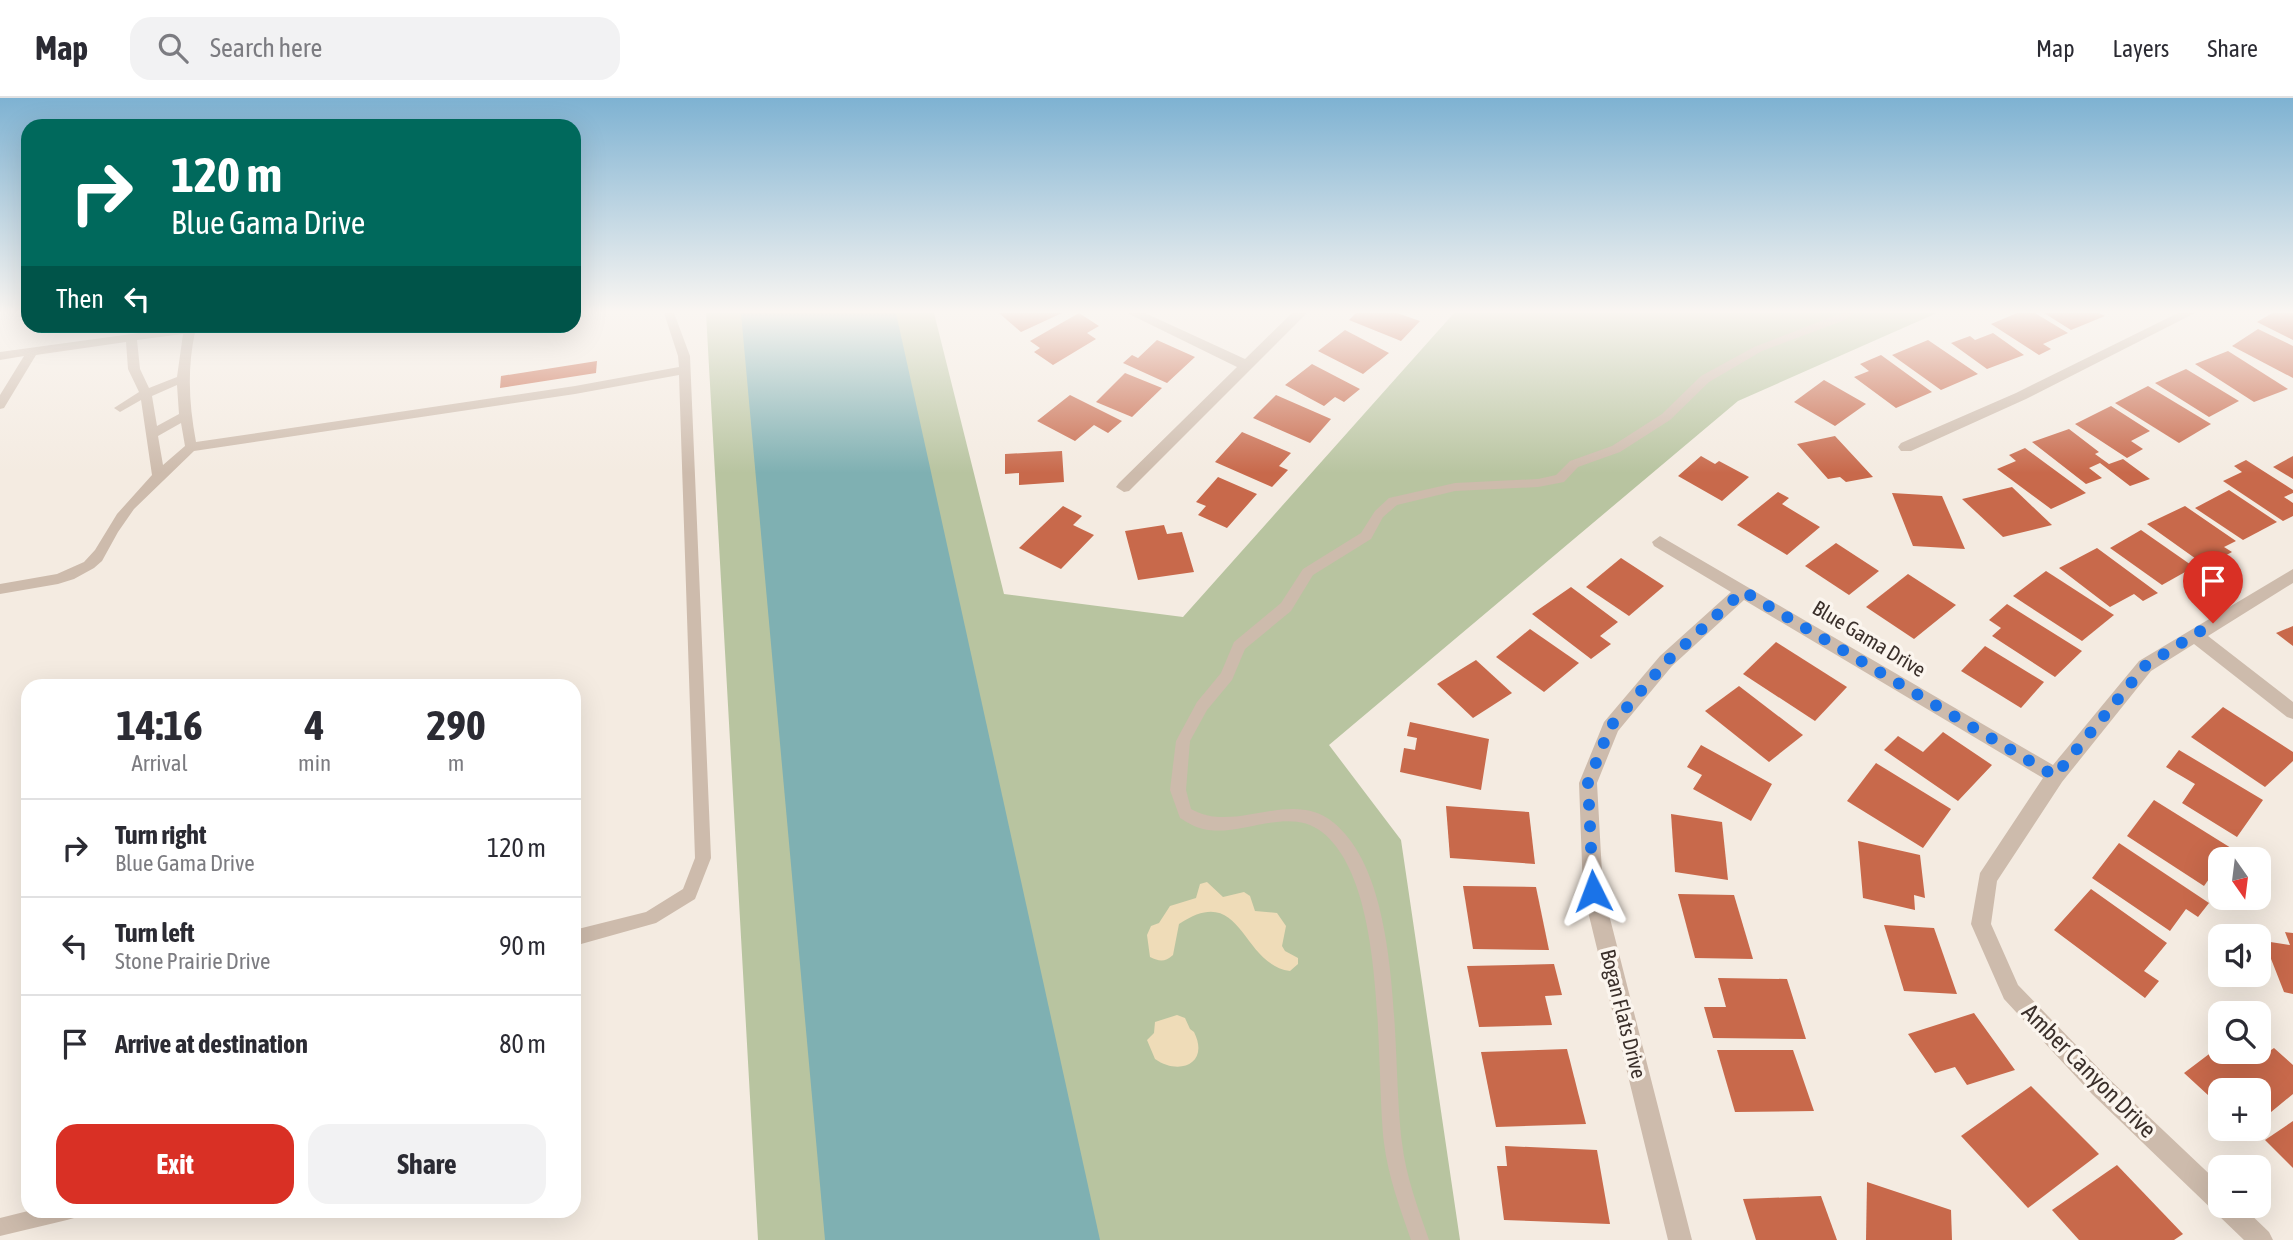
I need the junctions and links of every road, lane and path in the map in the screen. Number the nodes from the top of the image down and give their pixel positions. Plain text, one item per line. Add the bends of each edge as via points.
1 (23, 366) edge
2 (134, 366) edge
3 (181, 366) edge
4 (685, 366) edge
5 (1245, 366) edge
6 (1727, 366) edge
7 (2081, 366) edge
8 (685, 370) junction
9 (182, 379) junction
10 (146, 394) junction
11 (0, 405) edge
12 (120, 408) dead end
13 (185, 416) junction
14 (152, 434) junction
15 (191, 447) junction
16 (1906, 447) dead end
17 (158, 476) junction
18 (1124, 487) dead end
19 (1660, 542) dead end
20 (2293, 575) edge
21 (0, 589) edge
22 (1743, 591) junction
23 (2195, 635) junction
24 (2293, 712) edge
25 (2055, 776) junction
26 (581, 936) edge
27 (2208, 1189) edge
28 (38, 1218) edge
29 (2238, 1218) edge
30 (0, 1227) edge
31 (1420, 1240) edge
32 (1680, 1240) edge
33 (2261, 1240) edge

1 - 11 lane
2 - 10 lane
3 - 9 lane
4 - 8 lane
5 - 18 street
6 - 31 lane via 1704,379 1666,417 1616,449 1574,464 1560,479 1455,487 1393,501 1366,536 1308,572 1286,607 1239,646 1227,676 1202,706 1183,741 1178,790 1185,813 1203,823 1233,823 1297,812 1328,827 1350,854 1368,895 1377,937 1393,1144
7 - 16 street
8 - 15 lane
8 - 26 lane via 703,858 689,894 650,918
9 - 10 lane
9 - 13 lane
10 - 12 lane
10 - 14 lane
13 - 14 lane
13 - 15 lane
14 - 17 lane
15 - 17 lane
17 - 21 lane via 111,531 90,564 55,579
19 - 22 street, Blue Gama Drive
20 - 23 street
22 - 25 street, Blue Gama Drive
22 - 32 street, Bogan Flats Drive via 1666,662 1610,727 1588,783 1593,891
23 - 24 street
23 - 25 street via 2145,666
25 - 27 street, Amber Canyon Drive via 1987,879 1981,924 2011,992 2100,1086
28 - 30 lane
29 - 33 street

